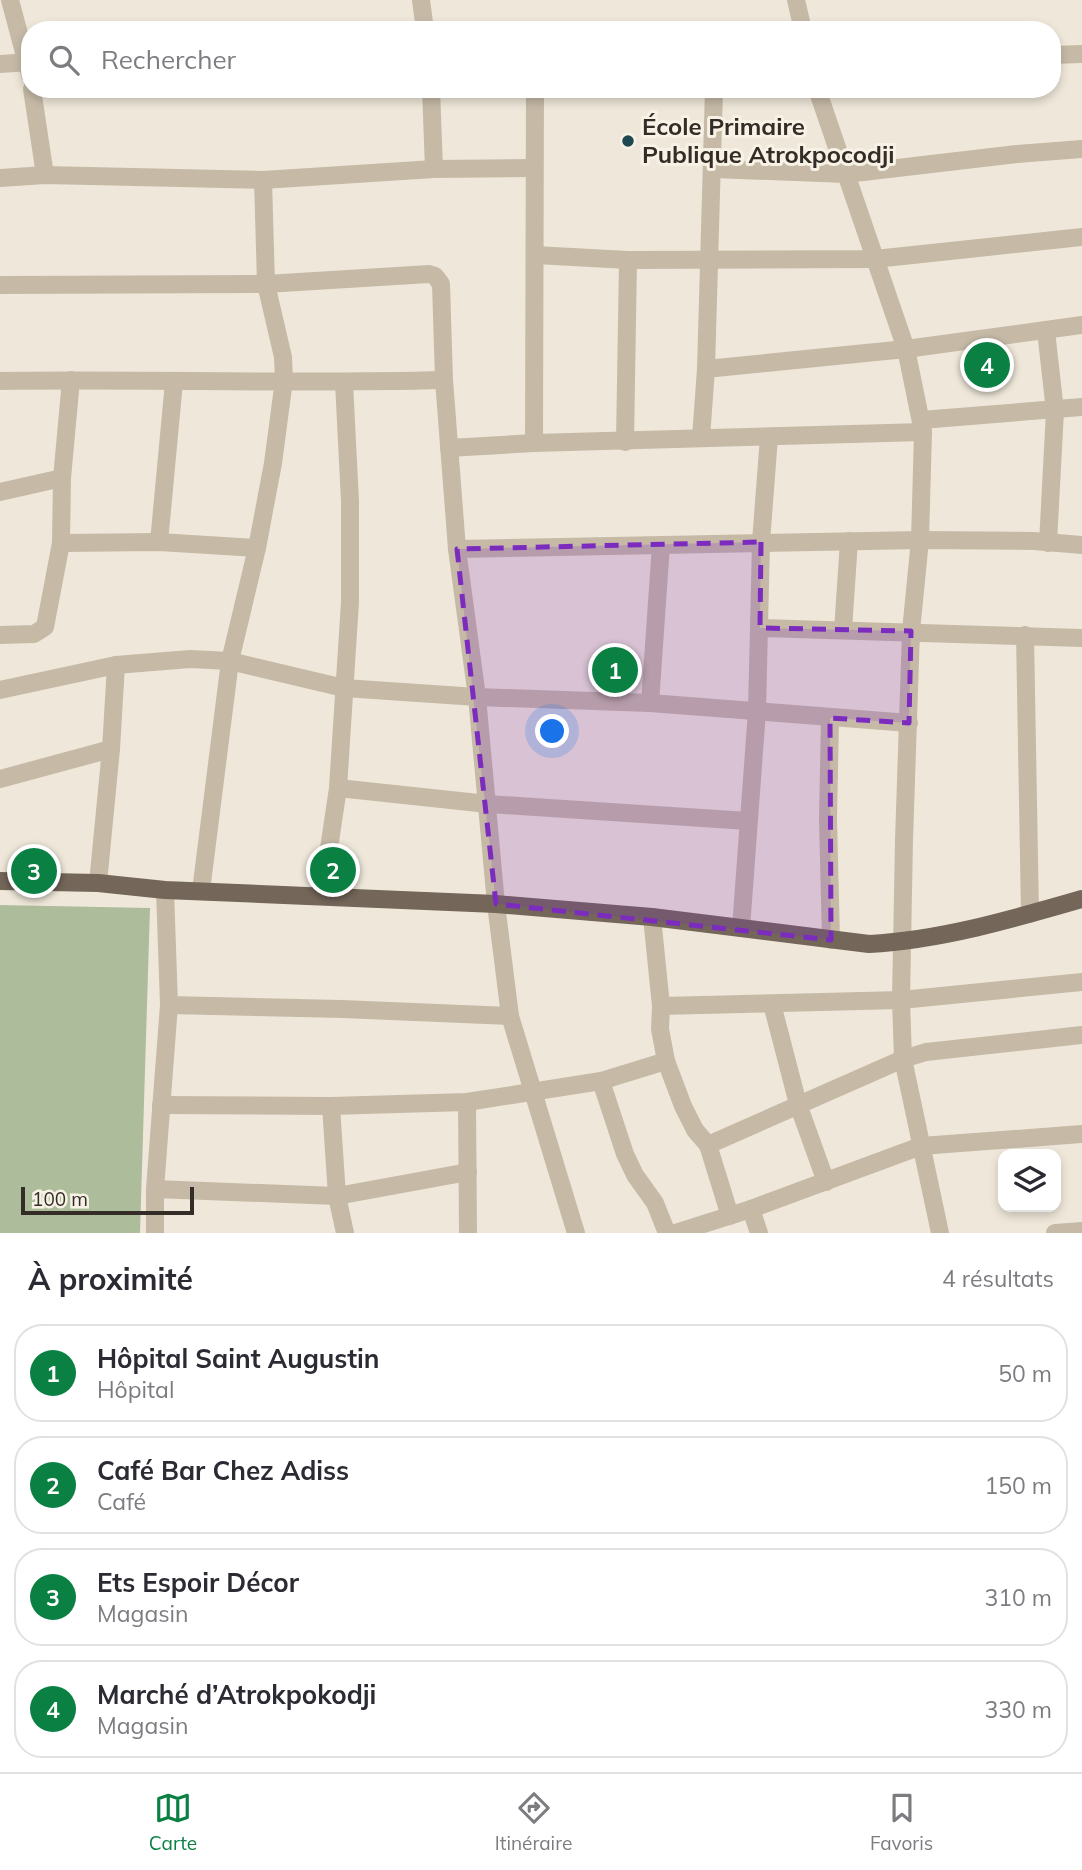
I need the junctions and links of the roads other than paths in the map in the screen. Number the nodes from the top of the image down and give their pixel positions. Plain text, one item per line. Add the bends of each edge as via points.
1 (10, 0) edge
2 (421, 0) edge
3 (796, 0) edge
4 (424, 21) edge
5 (801, 21) edge
6 (21, 38) edge
7 (1082, 54) edge
8 (1061, 55) edge
9 (0, 64) edge
10 (21, 65) edge
11 (33, 98) edge
12 (431, 98) edge
13 (535, 98) edge
14 (714, 98) edge
15 (820, 98) edge
16 (1082, 149) edge
17 (534, 168) junction
18 (434, 169) junction
19 (713, 169) junction
20 (846, 174) junction
21 (44, 175) junction
22 (0, 178) edge
23 (263, 180) junction
24 (1082, 237) edge
25 (535, 255) junction
26 (707, 258) junction
27 (874, 259) junction
28 (628, 260) junction
29 (266, 284) junction
30 (0, 285) edge
31 (1082, 325) edge
32 (1046, 331) junction
33 (906, 349) junction
34 (706, 369) junction
35 (71, 380) junction
36 (284, 380) junction
37 (444, 380) junction
38 (0, 381) edge
39 (174, 382) junction
40 (344, 383) junction
41 (1082, 407) edge
42 (1055, 411) junction
43 (922, 426) junction
44 (769, 437) junction
45 (701, 438) junction
46 (625, 442) junction
47 (534, 443) junction
48 (449, 448) junction
49 (62, 478) junction
50 (0, 492) edge
51 (920, 540) junction
52 (849, 541) junction
53 (159, 542) junction
54 (761, 542) junction
55 (61, 543) junction
56 (1048, 543) junction
57 (661, 545) junction
58 (1082, 545) edge
59 (257, 548) junction
60 (457, 549) junction
61 (760, 628) junction
62 (843, 630) junction
63 (911, 631) junction
64 (0, 635) edge
65 (1025, 635) junction
66 (1082, 638) edge
67 (230, 661) junction
68 (116, 665) junction
69 (344, 688) junction
70 (0, 690) edge
71 (477, 696) junction
72 (650, 703) junction
73 (757, 711) junction
74 (830, 718) junction
75 (909, 723) junction
76 (111, 749) junction
77 (0, 779) edge
78 (338, 788) junction
79 (488, 804) junction
80 (748, 821) junction
81 (0, 881) edge
82 (98, 884) junction
83 (165, 890) junction
84 (201, 891) junction
85 (322, 895) junction
86 (1082, 899) edge
87 (496, 904) junction
88 (1030, 914) junction
89 (652, 917) junction
90 (741, 928) junction
91 (831, 940) junction
92 (903, 942) junction
93 (1082, 982) edge
94 (901, 1000) junction
95 (772, 1004) junction
96 (169, 1005) junction
97 (661, 1006) junction
98 (510, 1016) junction
99 (1082, 1035) edge
100 (903, 1059) junction
101 (666, 1061) junction
102 (601, 1081) junction
103 (533, 1091) junction
104 (467, 1102) junction
105 (798, 1104) junction
106 (161, 1105) junction
107 (331, 1106) junction
108 (1082, 1134) edge
109 (708, 1145) junction
110 (921, 1146) junction
111 (468, 1172) junction
112 (827, 1182) junction
113 (155, 1189) junction
114 (337, 1196) junction
115 (751, 1209) junction
116 (730, 1216) junction
117 (1082, 1231) edge
118 (155, 1233) edge
119 (345, 1233) edge
120 (468, 1233) edge
121 (576, 1233) edge
122 (667, 1233) edge
123 (675, 1233) edge
124 (760, 1233) edge
125 (940, 1233) edge
126 (1055, 1233) edge

1 - 6 street
2 - 4 street
3 - 5 street
7 - 8 street
9 - 10 street
11 - 21 street
12 - 18 street
13 - 17 street
14 - 19 street
15 - 20 street
16 - 20 street
17 - 18 street
17 - 25 street
18 - 23 street
19 - 20 street
19 - 26 street
20 - 27 street
21 - 22 street
21 - 23 street
23 - 29 street
24 - 27 street
25 - 28 street
25 - 47 street
26 - 27 street
26 - 28 street
26 - 34 street
27 - 33 street
28 - 46 street
29 - 30 street
29 - 36 street
29 - 37 street via 435,276 441,284
31 - 32 street
32 - 33 street
32 - 42 street
33 - 34 street
33 - 43 street
34 - 45 street
35 - 38 street
35 - 39 street
35 - 49 street
36 - 39 street
36 - 40 street
36 - 59 street
37 - 40 street
37 - 48 street
39 - 53 street
40 - 69 street via 350,501
41 - 42 street
42 - 43 street
42 - 56 street
43 - 44 street
43 - 51 street
44 - 45 street
44 - 54 street
45 - 46 street
46 - 47 street
47 - 48 street
48 - 60 street
49 - 50 street
49 - 55 street
51 - 52 street
51 - 56 street
51 - 63 street
52 - 54 street
52 - 62 street
53 - 55 street
53 - 59 street
54 - 57 street
54 - 61 street
55 - 64 street via 45,626 34,634
56 - 58 street
57 - 60 street
57 - 72 street
59 - 67 street
60 - 71 street
61 - 62 street
61 - 73 street
62 - 63 street
63 - 65 street
63 - 75 street
65 - 66 street
65 - 88 street
67 - 68 street via 175,659
67 - 69 street
67 - 84 street
68 - 70 street
68 - 76 street
69 - 71 street
69 - 78 street
71 - 72 street
71 - 79 street
72 - 73 street
73 - 74 street
73 - 80 street
74 - 75 street
74 - 91 street
75 - 92 street
76 - 77 street
76 - 82 street
78 - 79 street
78 - 85 street
79 - 80 street
79 - 87 street
80 - 90 street
81 - 82 main road
82 - 83 main road
83 - 84 main road
83 - 96 street
84 - 85 main road
85 - 87 main road
86 - 88 main road
87 - 89 main road
87 - 98 street
88 - 92 main road
89 - 90 main road
89 - 97 street
90 - 91 main road
91 - 92 main road
92 - 94 street
93 - 94 street
94 - 95 street
94 - 100 street
95 - 97 street
95 - 105 street
96 - 98 street
96 - 106 street
97 - 101 street
98 - 103 street
99 - 100 street via 952,1048
100 - 105 street
100 - 110 street
101 - 102 street
101 - 109 street via 682,1106
102 - 103 street
102 - 122 street via 625,1154
103 - 104 street
103 - 121 street
104 - 107 street
104 - 111 street
105 - 109 street
105 - 112 street
106 - 107 street
106 - 113 street
107 - 114 street
108 - 110 street
109 - 116 street
110 - 112 street
110 - 125 street
111 - 114 street
111 - 120 street
112 - 115 street
113 - 114 street
113 - 118 street
114 - 119 street
115 - 116 street
115 - 124 street
116 - 123 street
117 - 126 street

